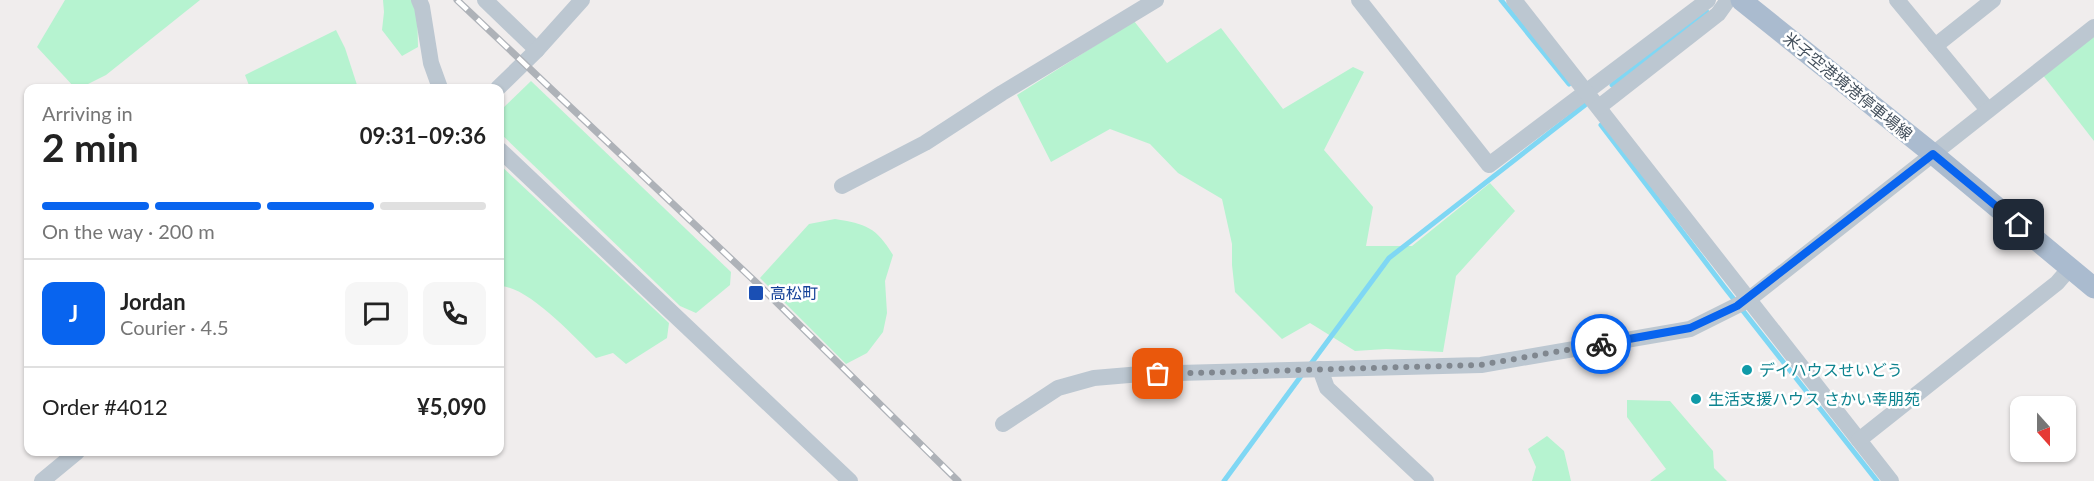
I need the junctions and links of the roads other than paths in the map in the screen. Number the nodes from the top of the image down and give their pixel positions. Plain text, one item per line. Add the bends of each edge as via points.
1 (419, 0) edge
2 (484, 0) edge
3 (582, 0) edge
4 (1156, 0) edge
5 (1359, 0) edge
6 (1514, 0) edge
7 (1708, 0) edge
8 (1728, 0) edge
9 (1740, 0) edge
10 (1897, 0) edge
11 (1993, 0) edge
12 (2094, 27) edge
13 (1935, 46) junction
14 (537, 50) junction
15 (439, 84) edge
16 (502, 84) edge
17 (1587, 92) junction
18 (1599, 108) junction
19 (1988, 110) junction
20 (504, 154) edge
21 (1933, 154) junction
22 (842, 186) dead end
23 (2070, 268) junction
24 (2094, 288) edge
25 (1744, 302) junction
26 (1320, 369) junction
27 (1003, 424) dead end
28 (1859, 440) junction
29 (72, 456) edge
30 (42, 481) edge
31 (850, 481) edge
32 (1426, 481) edge
33 (1891, 481) edge

1 - 15 street
2 - 14 street
3 - 14 street
4 - 22 street via 925,143
5 - 17 street via 1489,165
6 - 17 street
7 - 17 street
8 - 18 street via 1718,14
9 - 21 main road, 米子空港境港停車場線
10 - 13 street
11 - 13 street
12 - 19 street
13 - 19 street
14 - 16 street
17 - 18 street
18 - 25 street
19 - 21 street
20 - 31 street
21 - 23 main road, 米子空港境港停車場線
21 - 25 street
23 - 24 main road, 米子空港境港停車場線
23 - 28 street via 2057,283
25 - 26 street via 1690,328 1480,365
25 - 28 street
26 - 27 street via 1094,378 1058,388
26 - 32 street via 1327,388
28 - 33 street
29 - 30 street

